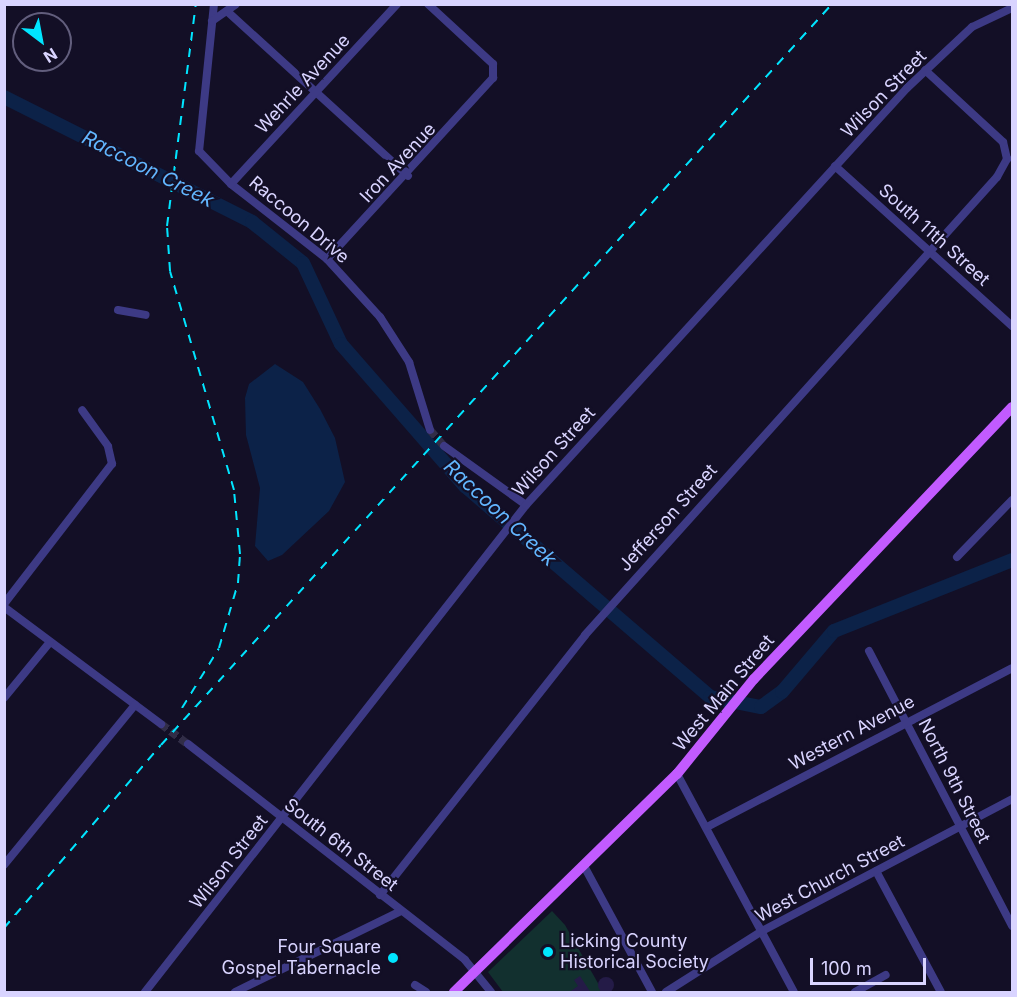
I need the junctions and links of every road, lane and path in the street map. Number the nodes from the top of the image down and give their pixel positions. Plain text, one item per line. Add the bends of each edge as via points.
1 (214, 4) edge
2 (236, 4) edge
3 (397, 4) edge
4 (428, 4) edge
5 (1012, 8) edge
6 (229, 13) junction
7 (212, 21) junction
8 (925, 70) junction
9 (316, 93) junction
10 (835, 166) junction
11 (408, 176) junction
12 (231, 184) junction
13 (930, 251) junction
14 (327, 259) junction
15 (118, 310) dead end
16 (146, 315) dead end
17 (1012, 326) edge
18 (1012, 408) edge
19 (82, 410) dead end
20 (430, 430) tunnel mouth
21 (444, 446) tunnel mouth
22 (1012, 500) edge
23 (526, 505) junction
24 (957, 557) dead end
25 (4, 606) edge
26 (50, 642) junction
27 (869, 651) dead end
28 (1012, 668) edge
29 (4, 698) edge
30 (135, 705) junction
31 (907, 722) junction
32 (161, 724) tunnel mouth
33 (188, 744) tunnel mouth
34 (677, 774) junction
35 (1012, 799) edge
36 (283, 818) junction
37 (961, 826) junction
38 (707, 827) junction
39 (4, 865) edge
40 (584, 866) junction
41 (876, 871) junction
42 (380, 895) junction
43 (401, 911) junction
44 (1012, 926) edge
45 (762, 931) junction
46 (474, 971) junction
47 (885, 975) dead end
48 (415, 985) dead end
49 (865, 990) edge
50 (145, 993) edge
51 (236, 993) edge
52 (426, 993) edge
53 (454, 993) edge
54 (491, 993) edge
55 (652, 993) edge
56 (666, 993) edge
57 (794, 993) edge
58 (855, 993) edge
59 (940, 993) edge

1 - 7 street
2 - 6 street
3 - 9 street, Wehrle Avenue
4 - 11 street, Iron Avenue via 493,64 488,85
5 - 8 street, Wilson Street via 983,19
6 - 7 street
6 - 9 street
7 - 12 street, Raccoon Drive via 199,152
8 - 10 street, Wilson Street
8 - 13 street, Jefferson Street via 1003,142 1007,159 997,177
9 - 11 street
9 - 12 street, Wehrle Avenue
10 - 13 street, South 11th Street
10 - 23 street, Wilson Street
11 - 14 street, Iron Avenue
12 - 14 street, Raccoon Drive
13 - 17 street, South 11th Street
13 - 42 street, Jefferson Street via 585,634
14 - 20 street, Raccoon Drive via 396,340 418,385
15 - 16 street
18 - 34 main road, West Main Street via 754,679
19 - 25 street via 108,446 112,464
21 - 23 street
22 - 24 street
23 - 36 street, Wilson Street
25 - 26 street
26 - 29 street
26 - 30 street
27 - 31 street, North 9th Street
28 - 31 street, Western Avenue
30 - 32 street
30 - 39 street
31 - 37 street, North 9th Street
31 - 38 street, Western Avenue
33 - 36 street, South 6th Street
34 - 38 street
34 - 40 main road, West Main Street
35 - 37 street, West Church Street
36 - 42 street, South 6th Street
36 - 50 street, Wilson Street
37 - 41 street, West Church Street
37 - 44 street, North 9th Street
38 - 45 street
40 - 46 main road, West Main Street
40 - 55 street
41 - 45 street, West Church Street
41 - 59 street
42 - 43 street, South 6th Street
43 - 46 street, South 6th Street
43 - 51 street
45 - 56 street, West Church Street
45 - 57 street
46 - 53 main road, West Main Street
46 - 54 street, South 6th Street
47 - 49 street
48 - 52 street
49 - 58 street

